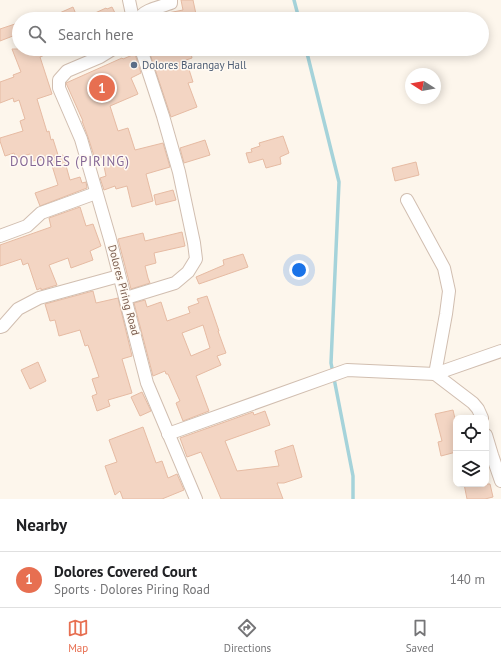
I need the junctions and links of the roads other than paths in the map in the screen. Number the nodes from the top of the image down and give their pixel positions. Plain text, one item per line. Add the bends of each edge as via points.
1 (129, 0) edge
2 (171, 0) edge
3 (132, 12) edge
4 (146, 12) edge
5 (102, 56) edge
6 (143, 56) edge
7 (96, 192) junction
8 (407, 200) dead end
9 (0, 236) edge
10 (119, 276) junction
11 (126, 298) junction
12 (0, 327) edge
13 (501, 351) edge
14 (435, 374) junction
15 (481, 415) edge
16 (168, 434) junction
17 (489, 445) edge
18 (501, 480) edge
19 (196, 499) edge

1 - 3 street
2 - 4 street via 171,3
5 - 7 street, Dolores Piring Road via 67,71 59,80 59,88 80,140
6 - 11 street via 179,172 196,259 188,272 175,283
7 - 9 street via 41,213 27,226
7 - 10 street, Dolores Piring Road
8 - 14 street via 444,268 448,291
10 - 11 street, Dolores Piring Road
10 - 12 street via 39,298 18,309
11 - 16 street, Dolores Piring Road via 147,383
13 - 14 street
14 - 15 street via 473,403
14 - 16 street via 347,370
16 - 19 street, Dolores Piring Road
17 - 18 street

